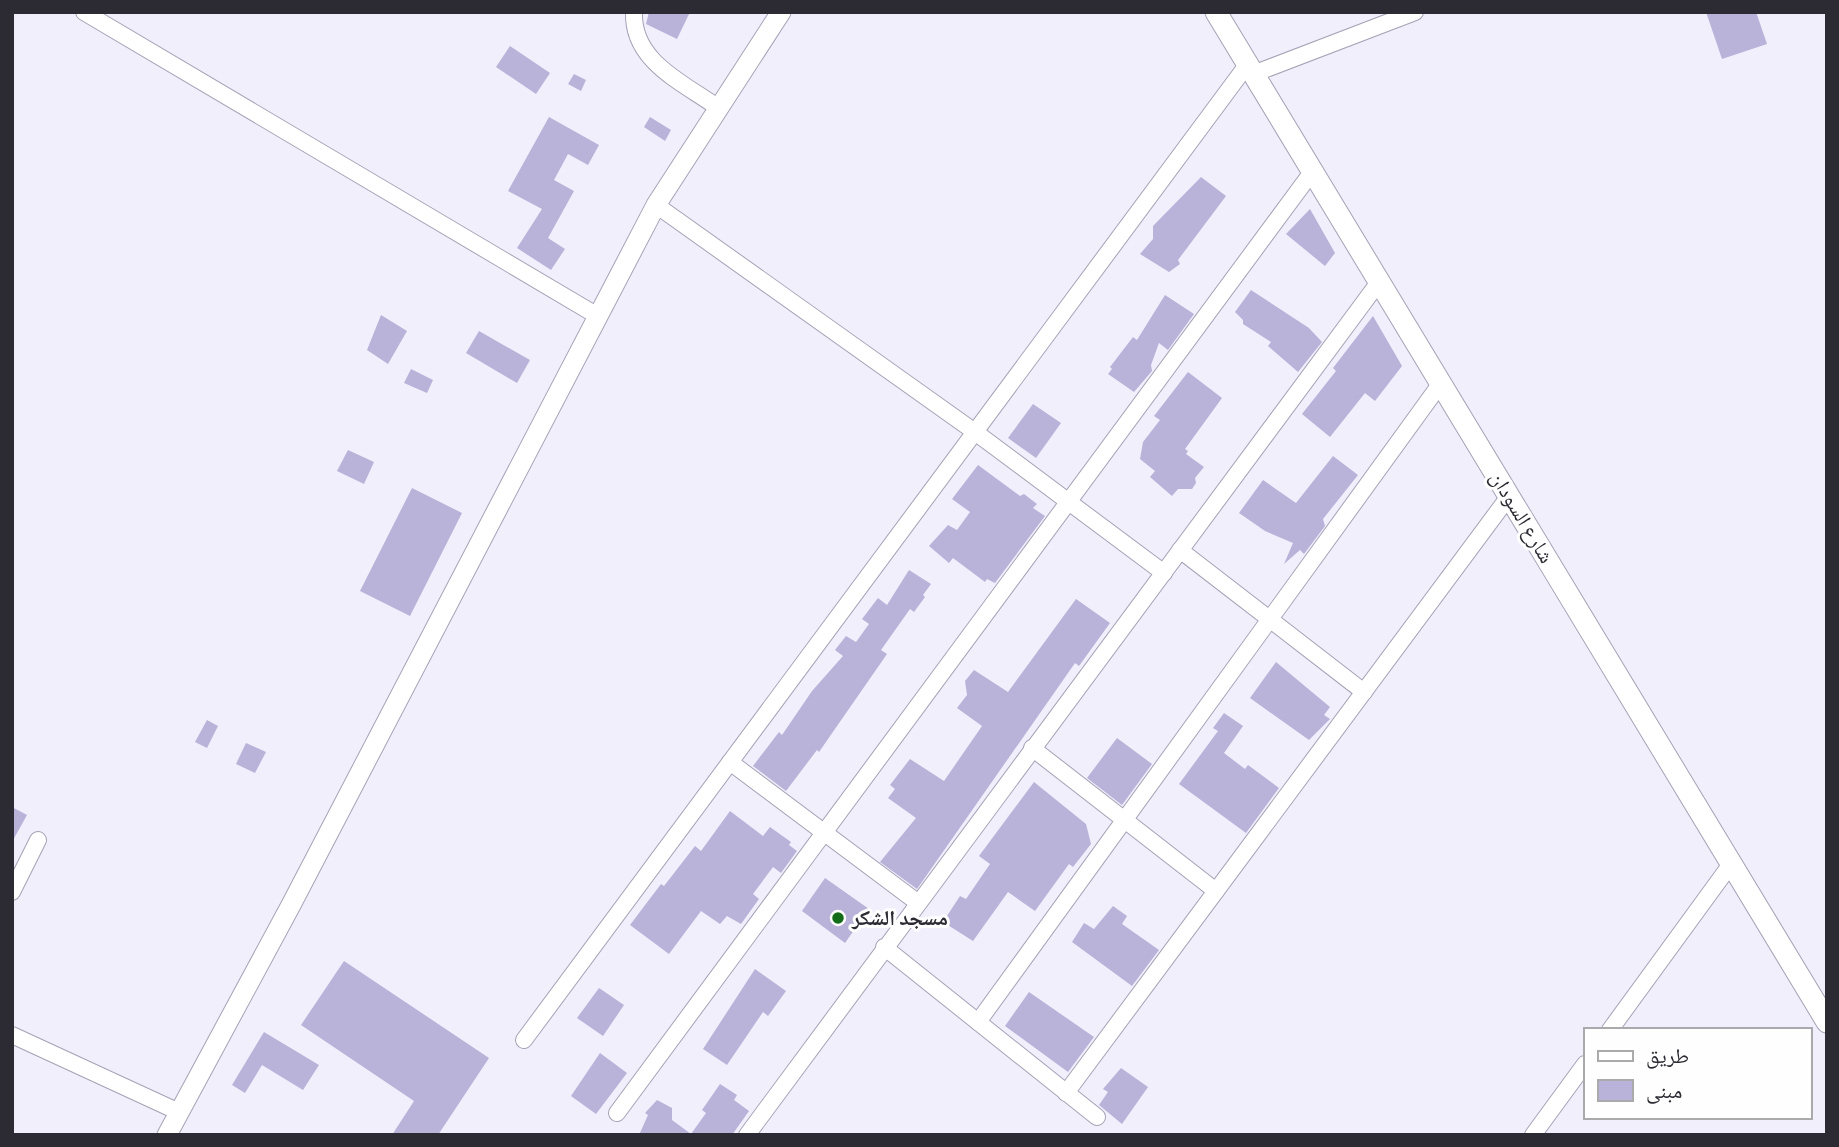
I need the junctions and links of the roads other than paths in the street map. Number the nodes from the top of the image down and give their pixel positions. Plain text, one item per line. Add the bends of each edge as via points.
1 (84, 12) edge
2 (634, 12) edge
3 (781, 12) edge
4 (1216, 12) edge
5 (1415, 12) edge
6 (1250, 69) junction
7 (717, 107) junction
8 (1312, 172) junction
9 (656, 205) junction
10 (1379, 282) junction
11 (596, 315) junction
12 (1441, 383) junction
13 (975, 432) junction
14 (1510, 495) junction
15 (1068, 502) junction
16 (1180, 550) junction
17 (1164, 573) junction
18 (1270, 619) junction
19 (1364, 692) junction
20 (1032, 748) junction
21 (730, 762) junction
22 (1126, 818) junction
23 (823, 834) junction
24 (38, 840) dead end
25 (1731, 864) junction
26 (1216, 891) junction
27 (12, 892) edge
28 (917, 902) junction
29 (884, 947) junction
30 (978, 1022) junction
31 (1827, 1022) edge
32 (1611, 1028) edge
33 (12, 1035) edge
34 (524, 1040) dead end
35 (1584, 1065) edge
36 (1066, 1093) junction
37 (179, 1112) junction
38 (617, 1113) dead end
39 (1097, 1117) dead end
40 (167, 1135) edge
41 (747, 1135) edge
42 (1533, 1135) edge

1 - 11 street
2 - 7 street via 638,44 649,57
3 - 7 street
4 - 6 main road, شارع السودان
5 - 6 street
6 - 8 main road, شارع السودان
6 - 13 street
7 - 9 street
8 - 10 main road, شارع السودان
8 - 15 street
9 - 11 street
9 - 13 street
10 - 12 main road, شارع السودان
10 - 16 street
11 - 37 street
12 - 14 main road, شارع السودان
12 - 18 street
13 - 15 street
13 - 21 street
14 - 19 street
14 - 25 main road, شارع السودان
15 - 17 street
15 - 23 street
16 - 17 street
16 - 18 street
17 - 20 street
18 - 19 street
18 - 22 street
19 - 26 street
20 - 22 street
20 - 28 street
21 - 23 street
21 - 34 street
22 - 26 street
22 - 30 street
23 - 28 street
23 - 38 street
24 - 27 street
25 - 31 main road, شارع السودان
25 - 32 street
26 - 36 street
28 - 29 street
29 - 30 street
29 - 41 street
30 - 36 street
33 - 37 street
35 - 42 street
36 - 39 street
37 - 40 street

